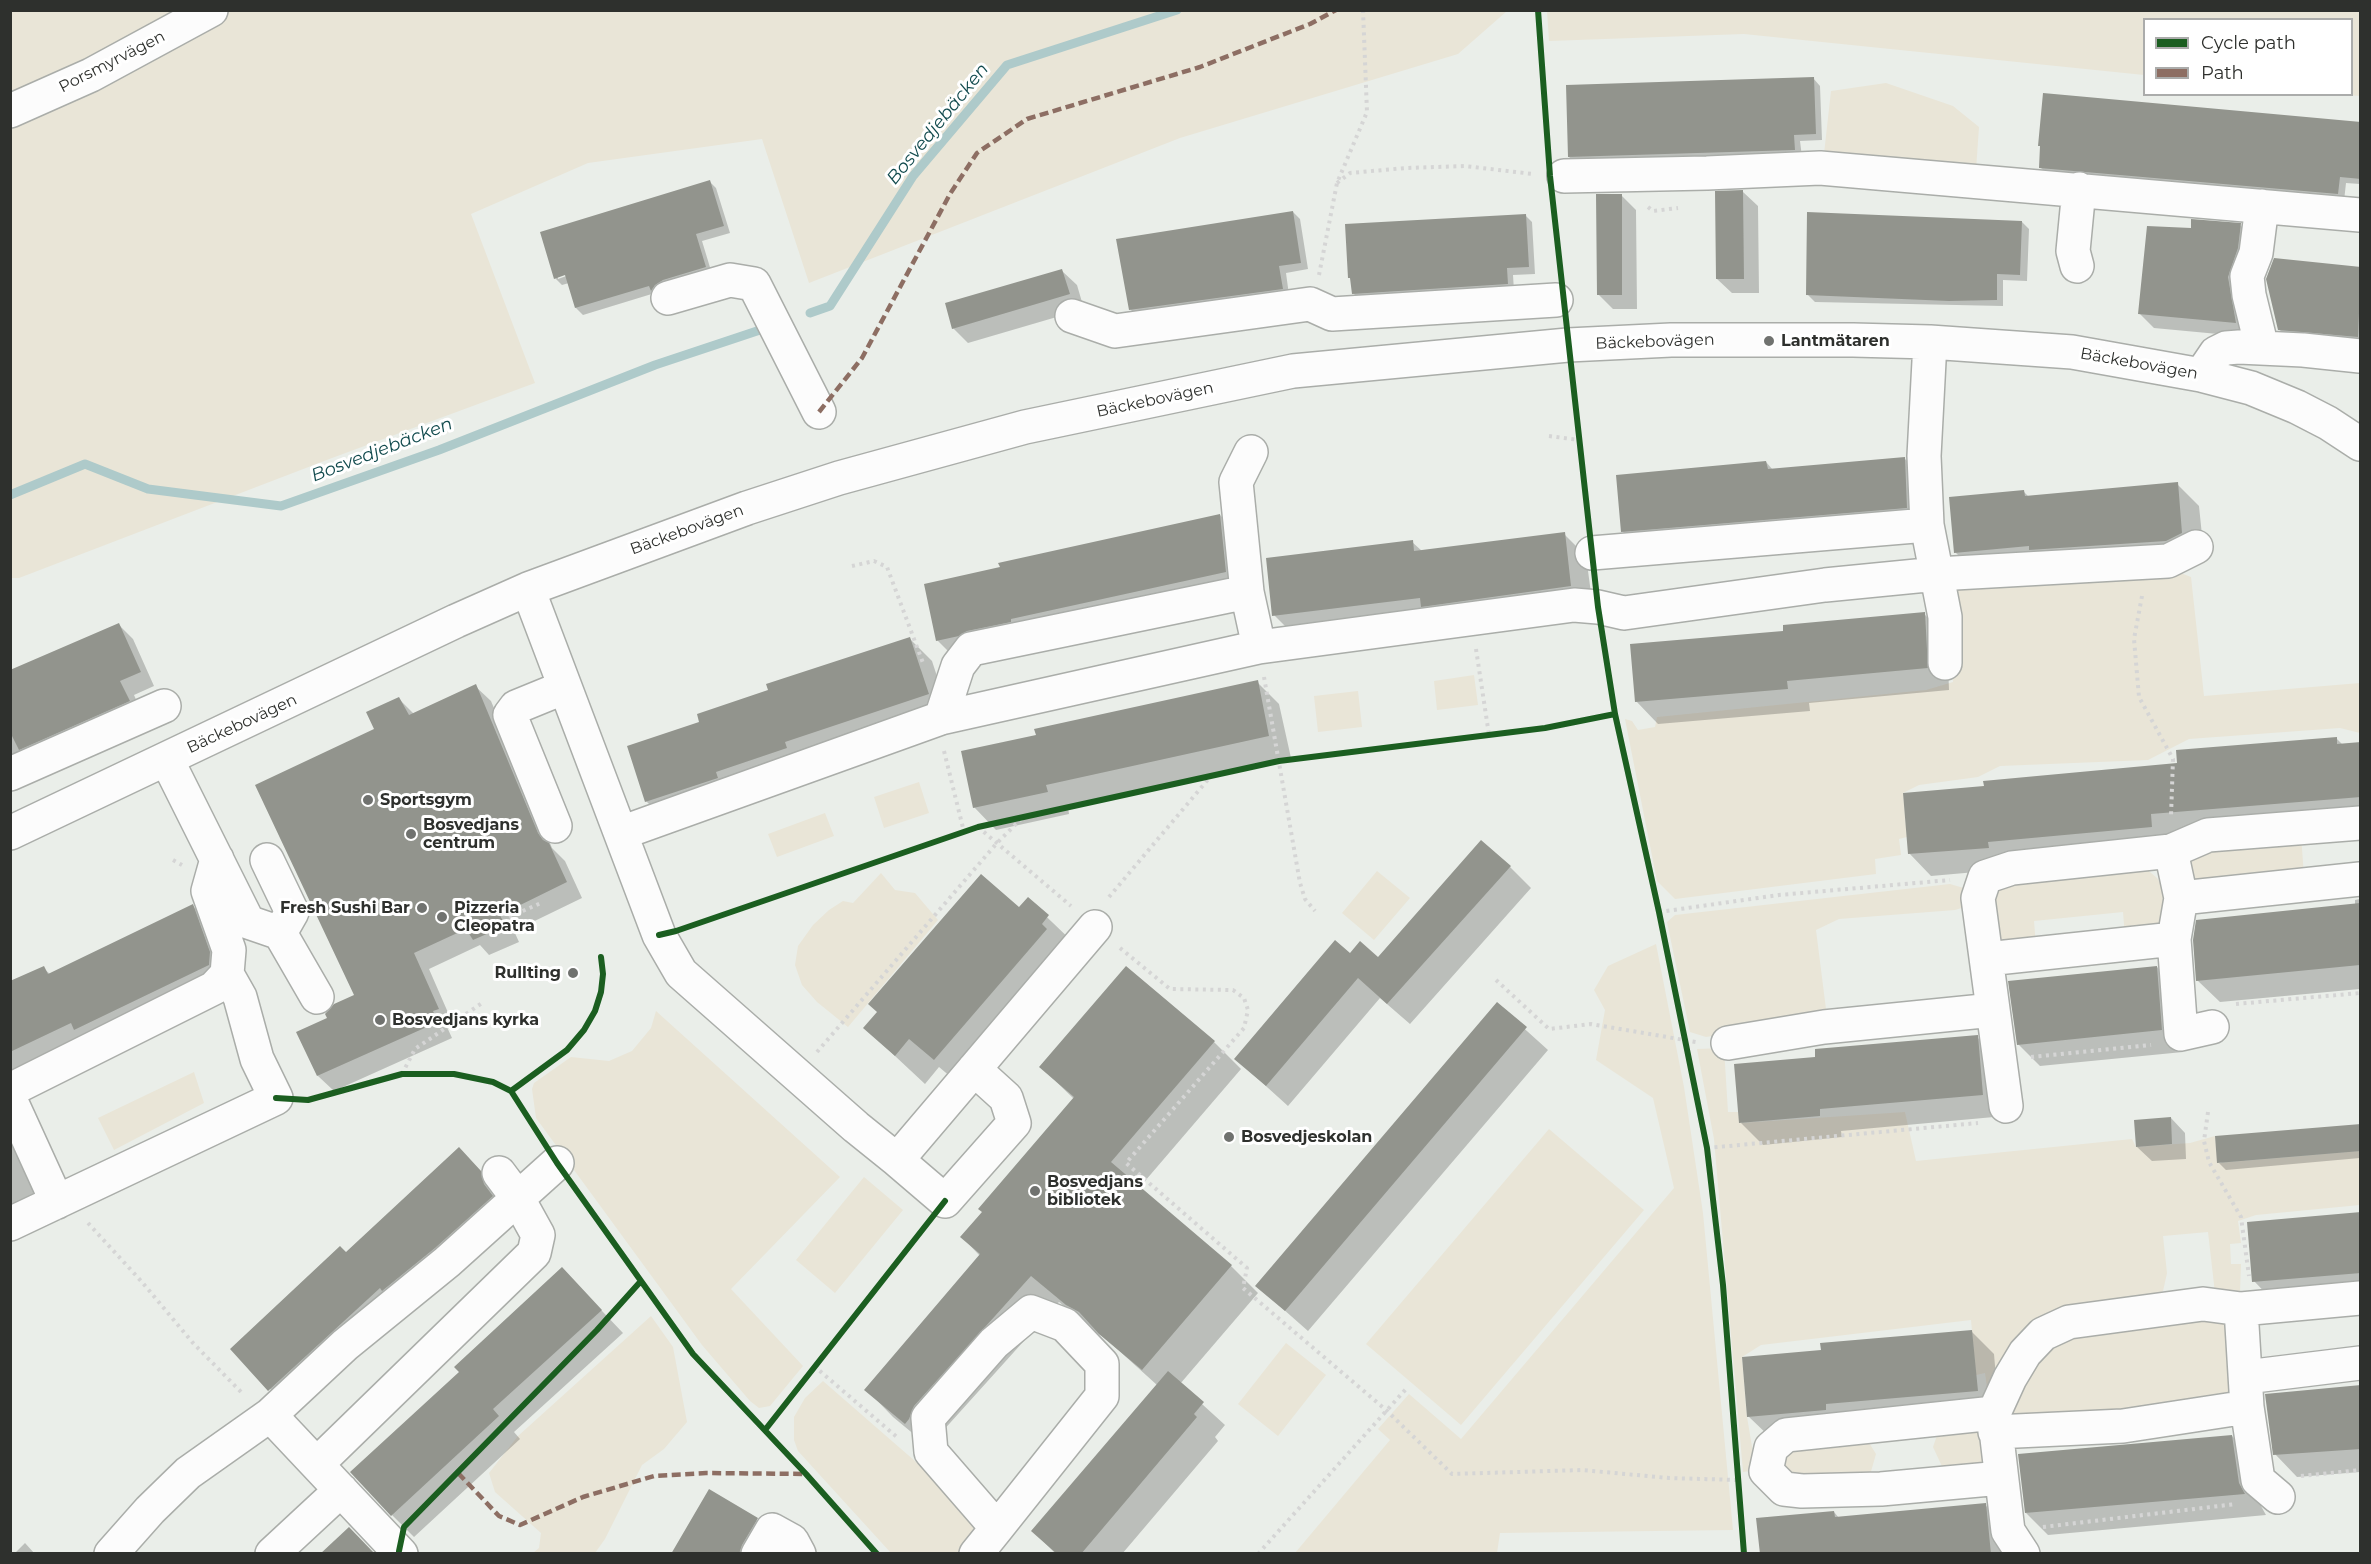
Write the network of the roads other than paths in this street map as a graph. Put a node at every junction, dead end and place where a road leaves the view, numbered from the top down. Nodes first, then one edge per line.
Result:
1 (211, 10) edge
2 (10, 111) edge
3 (1557, 176) road end
4 (2079, 189) junction
5 (2262, 206) junction
6 (2361, 215) edge
7 (2078, 266) dead end
8 (668, 298) dead end
9 (1556, 300) dead end
10 (1072, 316) dead end
11 (1930, 342) junction
12 (2262, 348) junction
13 (2361, 356) edge
14 (2201, 375) junction
15 (819, 412) dead end
16 (2361, 444) edge
17 (1251, 452) dead end
18 (1927, 525) junction
19 (2196, 546) dead end
20 (1592, 553) dead end
21 (1937, 574) junction
22 (528, 589) junction
23 (1247, 592) junction
24 (1259, 647) junction
25 (1946, 663) dead end
26 (565, 687) junction
27 (164, 706) dead end
28 (941, 718) junction
29 (167, 760) junction
30 (10, 774) edge
31 (2361, 823) edge
32 (555, 825) dead end
33 (10, 833) edge
34 (621, 833) junction
35 (2171, 851) junction
36 (217, 859) junction
37 (267, 860) dead end
38 (2361, 879) edge
39 (2181, 898) junction
40 (1092, 925) road end
41 (280, 933) junction
42 (2174, 939) junction
43 (1987, 959) junction
44 (228, 974) junction
45 (317, 997) dead end
46 (1993, 1010) junction
47 (2209, 1022) road end
48 (1728, 1043) dead end
49 (975, 1069) junction
50 (10, 1090) edge
51 (10, 1099) edge
52 (2006, 1106) road end
53 (897, 1160) junction
54 (557, 1163) dead end
55 (508, 1185) junction
56 (61, 1200) junction
57 (10, 1224) edge
58 (2361, 1298) edge
59 (2246, 1309) junction
60 (2361, 1362) edge
61 (2247, 1392) junction
62 (270, 1415) junction
63 (1994, 1422) junction
64 (317, 1464) junction
65 (2001, 1478) junction
66 (341, 1490) junction
67 (2270, 1490) road end
68 (997, 1527) junction
69 (2016, 1543) edge
70 (111, 1554) edge
71 (272, 1554) edge
72 (401, 1554) edge
73 (758, 1554) edge
74 (799, 1554) edge
75 (976, 1554) edge

1 - 2 street, Porsmyrvägen
3 - 4 street
4 - 5 street
4 - 7 street
5 - 6 street
5 - 12 street
8 - 15 street
9 - 10 street
11 - 14 street, Bäckebovägen
11 - 18 street
11 - 22 street, Bäckebovägen
12 - 13 street
12 - 14 street
14 - 16 street, Bäckebovägen
17 - 23 street
18 - 20 street
18 - 21 street
19 - 21 street
21 - 24 street
21 - 25 street
22 - 26 street
22 - 29 street, Bäckebovägen
23 - 24 street
23 - 28 street
24 - 28 street
26 - 32 street
26 - 34 street
27 - 30 street
28 - 34 street
29 - 33 street, Bäckebovägen
29 - 36 street
31 - 35 street
34 - 53 street
35 - 39 street
35 - 43 street
36 - 41 street
36 - 44 street
37 - 41 street
38 - 39 street
39 - 42 street
40 - 49 street
41 - 45 street
42 - 43 street
42 - 47 street
43 - 46 street
44 - 50 street
44 - 56 street
46 - 48 street
46 - 52 street
49 - 53 street
49 - 53 street
51 - 56 street
54 - 55 street
55 - 62 street
55 - 64 street
56 - 57 street
58 - 59 street
59 - 61 street
59 - 63 street
60 - 61 street
61 - 63 street
61 - 67 street
62 - 64 street
62 - 70 street
63 - 65 street
63 - 65 street
64 - 66 street
65 - 69 street
66 - 71 street
66 - 72 street
68 - 68 street
68 - 75 street
73 - 74 street

